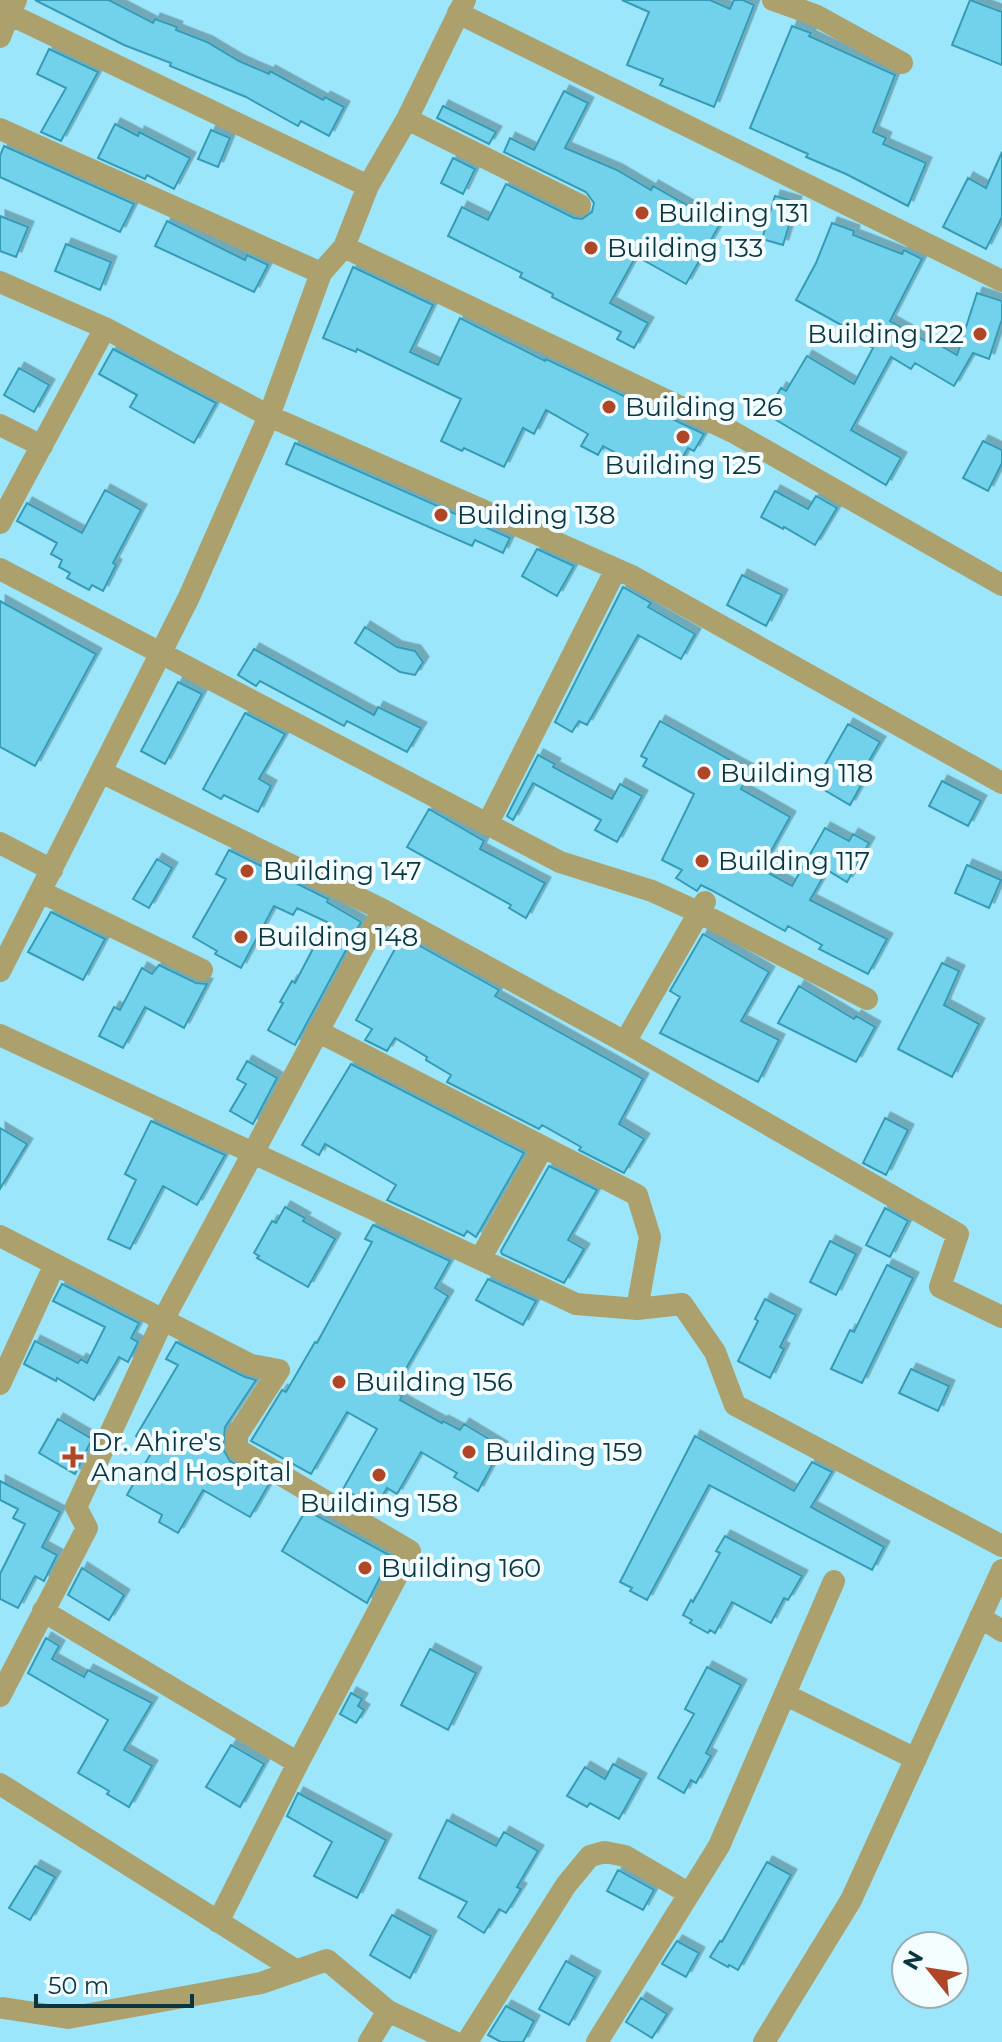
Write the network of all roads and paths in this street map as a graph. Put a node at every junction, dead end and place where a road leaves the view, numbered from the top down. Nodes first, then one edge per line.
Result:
1 (773, 0) edge
2 (462, 7) edge
3 (8, 8) edge
4 (0, 37) edge
5 (902, 63) dead end
6 (407, 119) junction
7 (0, 129) edge
8 (368, 186) junction
9 (580, 205) dead end
10 (344, 247) junction
11 (321, 273) junction
12 (1002, 281) edge
13 (0, 282) edge
14 (105, 328) junction
15 (269, 416) junction
16 (0, 425) edge
17 (42, 446) junction
18 (0, 523) edge
19 (1002, 559) edge
20 (0, 569) edge
21 (616, 569) junction
22 (997, 582) edge
23 (160, 654) junction
24 (101, 772) junction
25 (1002, 783) edge
26 (488, 823) junction
27 (0, 843) edge
28 (52, 870) junction
29 (41, 892) junction
30 (702, 907) junction
31 (383, 910) junction
32 (202, 970) dead end
33 (0, 971) edge
34 (867, 999) dead end
35 (317, 1031) junction
36 (0, 1035) edge
37 (625, 1042) junction
38 (543, 1147) junction
39 (253, 1153) junction
40 (0, 1236) edge
41 (480, 1259) junction
42 (55, 1264) junction
43 (637, 1309) junction
44 (1002, 1317) edge
45 (163, 1320) junction
46 (0, 1384) edge
47 (1002, 1546) edge
48 (1002, 1570) edge
49 (834, 1581) dead end
50 (43, 1611) junction
51 (980, 1617) junction
52 (1002, 1631) edge
53 (786, 1695) junction
54 (0, 1696) edge
55 (916, 1759) junction
56 (298, 1763) junction
57 (0, 1784) edge
58 (688, 1893) junction
59 (218, 1922) junction
60 (297, 1971) junction
61 (1, 2009) edge
62 (388, 2011) junction
63 (369, 2042) edge
64 (454, 2042) edge
65 (467, 2042) edge
66 (597, 2042) edge
67 (764, 2042) edge

1 - 5 street
2 - 6 street
2 - 12 street
3 - 4 street
3 - 8 street
6 - 8 street
6 - 9 street
7 - 11 street
8 - 10 street
10 - 11 street
10 - 22 street
11 - 15 street
13 - 14 street
14 - 15 street
14 - 17 street
15 - 21 street
15 - 23 street
16 - 17 street
17 - 18 street
19 - 22 street
20 - 23 street
21 - 25 street
21 - 26 street
23 - 24 street
23 - 26 street
24 - 28 street
24 - 31 street
26 - 30 street
27 - 28 street
28 - 29 street
29 - 32 street
29 - 33 street
30 - 34 street
30 - 37 street
31 - 35 street
31 - 37 street
35 - 38 street
35 - 39 street
36 - 39 street
37 - 44 street
38 - 41 street
38 - 43 street
39 - 41 street
39 - 45 street
40 - 42 street
41 - 43 street
42 - 45 street
42 - 46 street
43 - 47 street
45 - 50 street
45 - 56 street
48 - 51 street
49 - 53 street
50 - 54 street
50 - 56 street
51 - 52 street
51 - 55 street
53 - 55 street
53 - 58 street
55 - 67 street
56 - 59 street
57 - 59 street
58 - 65 street
58 - 66 street
59 - 60 street
60 - 61 street
60 - 62 street
62 - 63 street
62 - 64 street

